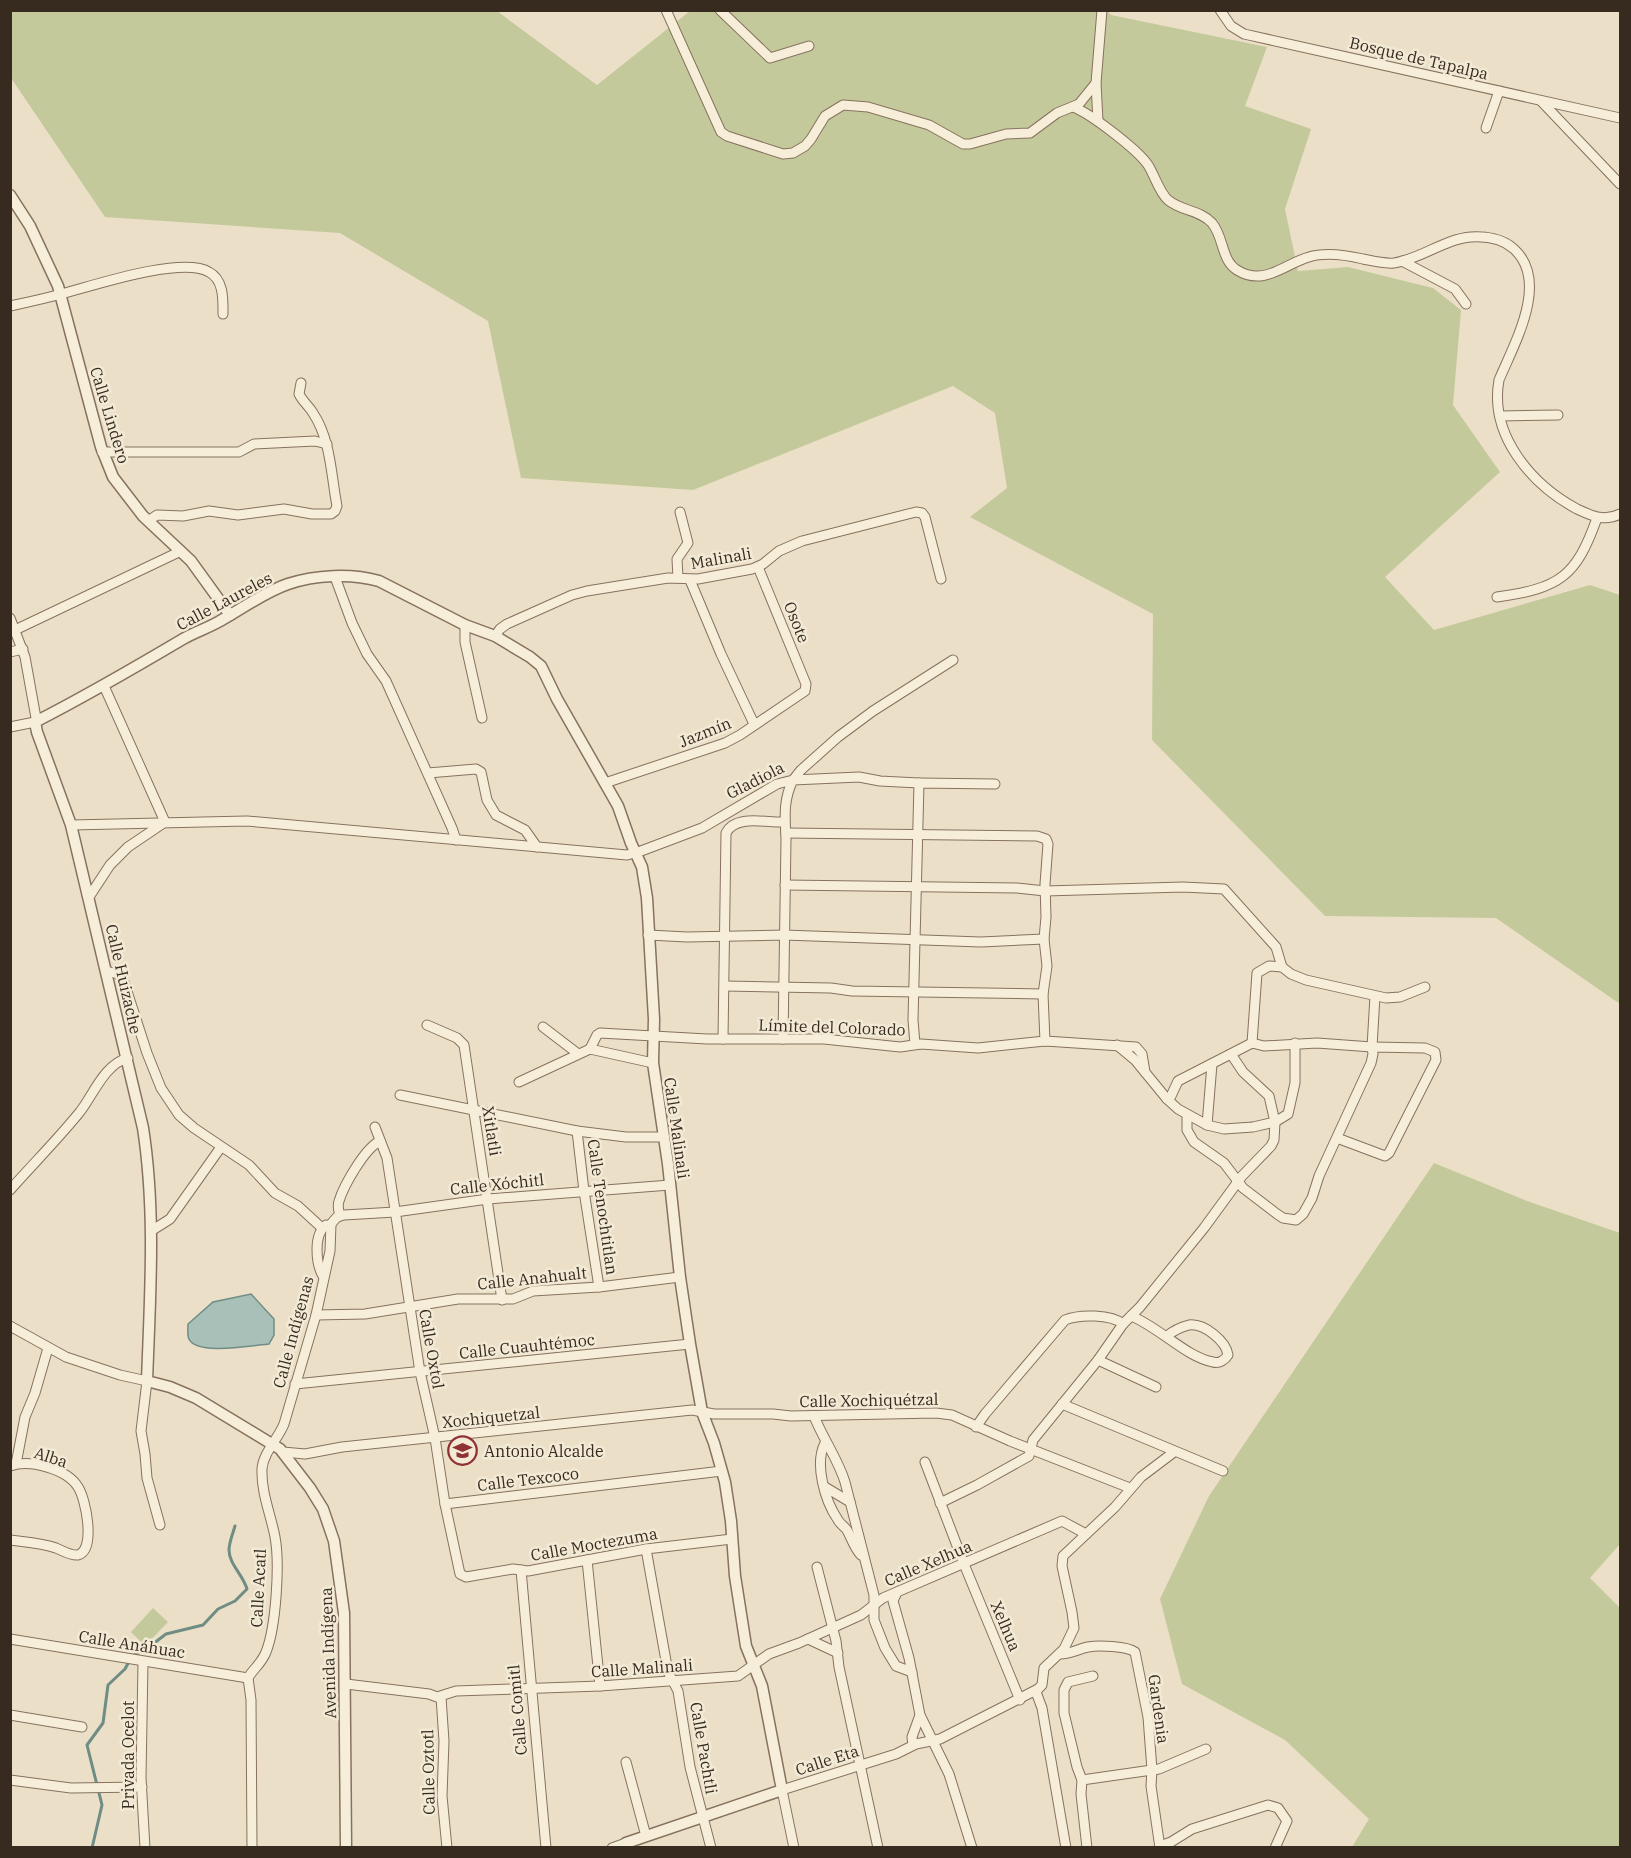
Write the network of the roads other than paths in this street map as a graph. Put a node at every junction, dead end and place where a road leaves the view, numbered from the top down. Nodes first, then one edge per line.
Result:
1 (720, 10) edge
2 (1102, 10) edge
3 (1220, 10) edge
4 (670, 12) edge
5 (809, 46) dead end
6 (1095, 83) junction
7 (1499, 91) junction
8 (1541, 100) junction
9 (1073, 107) junction
10 (1620, 118) edge
11 (1098, 121) junction
12 (1486, 128) dead end
13 (1620, 184) edge
14 (10, 195) edge
15 (1402, 261) junction
16 (61, 294) junction
17 (1466, 304) dead end
18 (10, 306) edge
19 (223, 314) dead end
20 (302, 383) dead end
21 (1558, 415) dead end
22 (1500, 416) junction
23 (327, 444) junction
24 (102, 452) junction
25 (681, 512) dead end
26 (1620, 514) edge
27 (1597, 518) junction
28 (148, 521) junction
29 (181, 551) junction
30 (758, 567) junction
31 (335, 577) junction
32 (678, 578) junction
33 (941, 579) dead end
34 (690, 580) junction
35 (1497, 597) dead end
36 (230, 615) junction
37 (10, 618) edge
38 (465, 625) junction
39 (15, 630) junction
40 (495, 636) junction
41 (22, 649) junction
42 (10, 652) edge
43 (953, 660) dead end
44 (104, 686) junction
45 (806, 689) joint
46 (482, 718) dead end
47 (35, 722) junction
48 (754, 724) junction
49 (10, 727) edge
50 (428, 773) junction
51 (794, 780) junction
52 (605, 783) junction
53 (919, 783) junction
54 (995, 784) dead end
55 (719, 818) junction
56 (165, 822) junction
57 (784, 822) junction
58 (71, 825) junction
59 (728, 829) junction
60 (786, 833) junction
61 (918, 834) junction
62 (456, 840) junction
63 (537, 847) junction
64 (636, 853) junction
65 (785, 885) junction
66 (917, 887) junction
67 (1045, 891) junction
68 (89, 897) junction
69 (648, 935) junction
70 (784, 935) junction
71 (724, 936) junction
72 (1044, 939) junction
73 (916, 940) junction
74 (1282, 967) junction
75 (106, 971) junction
76 (725, 986) junction
77 (1425, 987) dead end
78 (784, 988) junction
79 (914, 991) junction
80 (1043, 994) junction
81 (1375, 996) junction
82 (427, 1025) dead end
83 (543, 1027) dead end
84 (654, 1035) junction
85 (723, 1039) junction
86 (783, 1039) junction
87 (1045, 1041) junction
88 (1252, 1043) junction
89 (1295, 1043) junction
90 (915, 1044) junction
91 (1372, 1047) junction
92 (591, 1049) junction
93 (578, 1053) junction
94 (1231, 1054) junction
95 (128, 1058) junction
96 (653, 1063) junction
97 (1212, 1064) junction
98 (519, 1082) dead end
99 (400, 1095) dead end
100 (1167, 1099) junction
101 (474, 1111) junction
102 (1187, 1114) junction
103 (1275, 1122) junction
104 (1207, 1125) junction
105 (375, 1127) dead end
106 (577, 1131) junction
107 (663, 1137) junction
108 (1337, 1138) junction
109 (380, 1141) junction
110 (221, 1147) junction
111 (1238, 1182) junction
112 (670, 1185) junction
113 (10, 1190) edge
114 (584, 1191) junction
115 (488, 1199) junction
116 (395, 1212) junction
117 (340, 1216) junction
118 (327, 1226) junction
119 (151, 1231) junction
120 (680, 1277) junction
121 (599, 1287) junction
122 (502, 1300) junction
123 (409, 1308) junction
124 (316, 1315) junction
125 (1131, 1316) junction
126 (1123, 1324) junction
127 (10, 1326) edge
128 (1167, 1336) junction
129 (690, 1344) junction
130 (48, 1347) junction
131 (1098, 1360) junction
132 (420, 1372) junction
133 (147, 1381) junction
134 (295, 1384) junction
135 (1156, 1387) dead end
136 (1062, 1404) junction
137 (702, 1412) junction
138 (814, 1416) junction
139 (976, 1427) junction
140 (435, 1438) junction
141 (825, 1443) junction
142 (273, 1444) junction
143 (1031, 1449) junction
144 (283, 1452) junction
145 (1174, 1452) junction
146 (925, 1462) dead end
147 (13, 1465) edge
148 (723, 1471) junction
149 (1223, 1471) dead end
150 (825, 1487) junction
151 (1130, 1488) junction
152 (850, 1502) junction
153 (940, 1503) junction
154 (445, 1504) junction
155 (160, 1525) dead end
156 (1086, 1534) junction
157 (732, 1539) junction
158 (10, 1540) edge
159 (646, 1550) junction
160 (864, 1557) junction
161 (587, 1560) junction
162 (964, 1564) junction
163 (817, 1567) dead end
164 (520, 1570) junction
165 (462, 1576) joint
166 (897, 1592) junction
167 (874, 1604) junction
168 (832, 1628) junction
169 (808, 1639) junction
170 (10, 1640) edge
171 (838, 1653) junction
172 (1060, 1654) junction
173 (143, 1662) junction
174 (752, 1665) junction
175 (912, 1672) junction
176 (1093, 1676) dead end
177 (248, 1678) junction
178 (673, 1681) junction
179 (346, 1684) junction
180 (600, 1686) junction
181 (530, 1688) junction
182 (1039, 1688) junction
183 (441, 1696) junction
184 (1020, 1700) junction
185 (10, 1715) edge
186 (920, 1715) junction
187 (82, 1727) dead end
188 (932, 1741) junction
189 (913, 1745) junction
190 (1206, 1749) dead end
191 (626, 1761) dead end
192 (860, 1765) junction
193 (1152, 1770) junction
194 (10, 1780) edge
195 (1082, 1780) junction
196 (142, 1787) junction
197 (782, 1790) junction
198 (703, 1816) junction
199 (646, 1836) junction
200 (626, 1845) edge
201 (1160, 1847) edge
202 (145, 1848) edge
203 (252, 1848) edge
204 (346, 1848) edge
205 (447, 1848) edge
206 (546, 1848) edge
207 (612, 1848) edge
208 (711, 1848) edge
209 (794, 1848) edge
210 (878, 1848) edge
211 (972, 1848) edge
212 (1066, 1848) edge
213 (1087, 1848) edge
214 (1275, 1848) edge

1 - 5 street
2 - 6 street
3 - 7 street, Bosque de Tapalpa
4 - 9 street
6 - 9 street
6 - 11 street
7 - 8 street, Bosque de Tapalpa
7 - 12 street
8 - 10 street, Bosque de Tapalpa
8 - 13 street
9 - 11 street
11 - 15 street
14 - 16 street, Calle Lindero
15 - 17 street
15 - 22 street
16 - 18 street
16 - 19 street
16 - 24 street, Calle Lindero
20 - 23 street
21 - 22 street
22 - 27 street
23 - 24 street
23 - 28 street
24 - 28 street, Calle Lindero
25 - 32 street
26 - 27 street
27 - 35 street
28 - 29 street, Calle Lindero
29 - 36 street, Calle Lindero
29 - 39 street
30 - 33 street, Malinali
30 - 34 street, Malinali
30 - 45 street, Osote
31 - 36 street, Calle Laureles
31 - 38 street, Calle Laureles
31 - 50 street
32 - 34 street, Malinali
32 - 40 street, Malinali
34 - 48 street
36 - 44 street, Calle Laureles
37 - 39 street, Calle Huizache
38 - 40 street, Calle Laureles
38 - 46 street
39 - 41 street, Calle Huizache
40 - 52 street, Calle Malinali
41 - 42 street
41 - 47 street, Calle Huizache
43 - 51 street, Gladiola
44 - 47 street, Calle Laureles
44 - 56 street
45 - 48 street, Jazmín
47 - 49 street, Calle Laureles
47 - 58 street, Calle Huizache
48 - 52 street, Jazmín
50 - 62 street
50 - 63 street
51 - 53 street
51 - 55 street, Gladiola
51 - 57 street
52 - 64 street, Calle Malinali
53 - 54 street
53 - 61 street
55 - 59 street
55 - 64 street, Gladiola
56 - 58 street, Gladiola
56 - 62 street, Gladiola
56 - 68 street
57 - 59 street
57 - 60 street
58 - 68 street, Calle Huizache
59 - 71 street
60 - 61 street
60 - 65 street
61 - 66 street
61 - 67 street
62 - 63 street, Gladiola
63 - 64 street, Gladiola
64 - 69 street, Calle Malinali
65 - 66 street
65 - 70 street
66 - 67 street
66 - 73 street
67 - 72 street
67 - 74 street
68 - 75 street, Calle Huizache
69 - 71 street
69 - 84 street, Calle Malinali
70 - 71 street
70 - 73 street
70 - 78 street
71 - 76 street
72 - 73 street
72 - 80 street
73 - 79 street
74 - 81 street
74 - 88 street
75 - 95 street, Calle Huizache
75 - 110 street
76 - 78 street
76 - 85 street
77 - 81 street
78 - 79 street
78 - 86 street
79 - 80 street
79 - 90 street
80 - 87 street
81 - 91 street
82 - 101 street, Xitlatli
83 - 93 street
84 - 85 street, Límite del Colorado
84 - 92 street, Límite del Colorado
84 - 96 street, Calle Malinali
85 - 86 street, Límite del Colorado
86 - 90 street, Límite del Colorado
87 - 90 street, Límite del Colorado
87 - 100 street, Límite del Colorado
88 - 89 street
88 - 94 street
89 - 91 street
89 - 103 street
91 - 108 street
91 - 108 street
92 - 93 street
92 - 96 street
93 - 98 street
94 - 97 street
94 - 103 street
95 - 113 street
95 - 119 street, Calle Huizache
96 - 107 street, Calle Malinali
97 - 100 street
97 - 104 street
99 - 101 street
100 - 102 street
101 - 106 street
101 - 115 street, Xitlatli
102 - 104 street
102 - 111 street
103 - 104 street
103 - 111 street
105 - 109 street, Calle Oxtol
106 - 107 street
106 - 114 street, Calle Tenochtitlan
107 - 112 street, Calle Malinali
108 - 111 street
109 - 116 street, Calle Oxtol
109 - 117 street
110 - 118 street
110 - 119 street
111 - 125 street
112 - 114 street, Calle Xóchitl
112 - 120 street, Calle Malinali
114 - 115 street, Calle Xóchitl
114 - 121 street, Calle Tenochtitlan
115 - 116 street, Calle Xóchitl
115 - 122 street, Xitlatli
116 - 117 street, Calle Xóchitl
116 - 123 street, Calle Oxtol
117 - 118 street
118 - 124 street, Calle Indígenas
119 - 133 street, Calle Huizache
120 - 121 street, Calle Anahualt
120 - 129 street, Calle Malinali
121 - 122 street, Calle Anahualt
122 - 123 street, Calle Anahualt
123 - 124 street, Calle Anahualt
123 - 132 street, Calle Oxtol
124 - 134 street, Calle Indígenas
125 - 126 street
125 - 128 street
126 - 131 street
126 - 139 street
127 - 130 street, Avenida Indígena
128 - 128 street
129 - 132 street, Calle Cuauhtémoc
129 - 137 street, Calle Malinali
130 - 133 street, Avenida Indígena
130 - 147 street, Alba
131 - 135 street
131 - 136 street
132 - 134 street, Calle Cuauhtémoc
132 - 140 street, Calle Oxtol
133 - 142 street, Avenida Indígena
133 - 155 street, Calle Huizache
134 - 142 street, Calle Indígenas
136 - 143 street
136 - 145 street
137 - 138 street, Calle Xochiquétzal
137 - 140 street, Xochiquetzal
137 - 148 street, Calle Malinali
138 - 139 street, Calle Xochiquétzal
138 - 141 street
139 - 143 street, Calle Xochiquétzal
140 - 144 street, Xochiquetzal
140 - 154 street, Calle Oxtol
141 - 150 street
141 - 152 street
142 - 144 street, Avenida Indígena
142 - 177 street, Calle Acatl
143 - 151 street, Calle Xochiquétzal
143 - 153 street
144 - 179 street, Avenida Indígena
145 - 149 street
145 - 151 street
146 - 153 street, Xelhua
147 - 158 street, Alba
148 - 154 street, Calle Texcoco
148 - 157 street, Calle Malinali
150 - 152 street
150 - 160 street
151 - 156 street
152 - 160 street
153 - 162 street, Xelhua
154 - 165 street, Calle Oxtol
156 - 162 street, Calle Xelhua
156 - 172 street
157 - 159 street, Calle Moctezuma
157 - 174 street, Calle Malinali
159 - 161 street, Calle Moctezuma
159 - 178 street, Calle Pachtli
160 - 167 street
161 - 164 street, Calle Moctezuma
161 - 180 street
162 - 166 street, Calle Xelhua
162 - 184 street, Xelhua
163 - 168 street
164 - 165 street, Calle Moctezuma
164 - 181 street, Calle Comitl
166 - 167 street, Calle Xelhua
166 - 175 street
167 - 168 street, Calle Xelhua
167 - 175 street
168 - 169 street, Calle Xelhua
168 - 171 street
169 - 171 street
169 - 174 street, Calle Xelhua
170 - 173 street, Calle Anáhuac
171 - 192 street
172 - 182 street
172 - 193 street, Gardenia
173 - 177 street, Calle Anáhuac
173 - 196 street, Privada Ocelot
174 - 178 street, Calle Malinali
174 - 197 street, Calle Malinali
175 - 186 street
176 - 195 street
177 - 203 street
178 - 180 street, Calle Malinali
178 - 198 street, Calle Pachtli
179 - 183 street, Calle Malinali
179 - 204 street, Avenida Indígena
180 - 181 street, Calle Malinali
181 - 183 street, Calle Malinali
181 - 206 street, Calle Comitl
182 - 184 street, Calle Eta
182 - 212 street
183 - 205 street, Calle Oztotl
184 - 188 street, Calle Eta
185 - 187 street
186 - 188 street
186 - 189 street
188 - 189 street, Calle Eta
188 - 211 street
189 - 192 street, Calle Eta
190 - 193 street
191 - 199 street
192 - 197 street, Calle Eta
192 - 210 street
193 - 195 street
193 - 201 street, Gardenia
194 - 196 street
195 - 213 street
196 - 202 street, Privada Ocelot
197 - 198 street, Calle Eta
197 - 209 street, Calle Malinali
198 - 199 street, Calle Eta
198 - 208 street, Calle Pachtli
199 - 200 street, Calle Eta
200 - 207 street, Calle Eta
201 - 214 street

